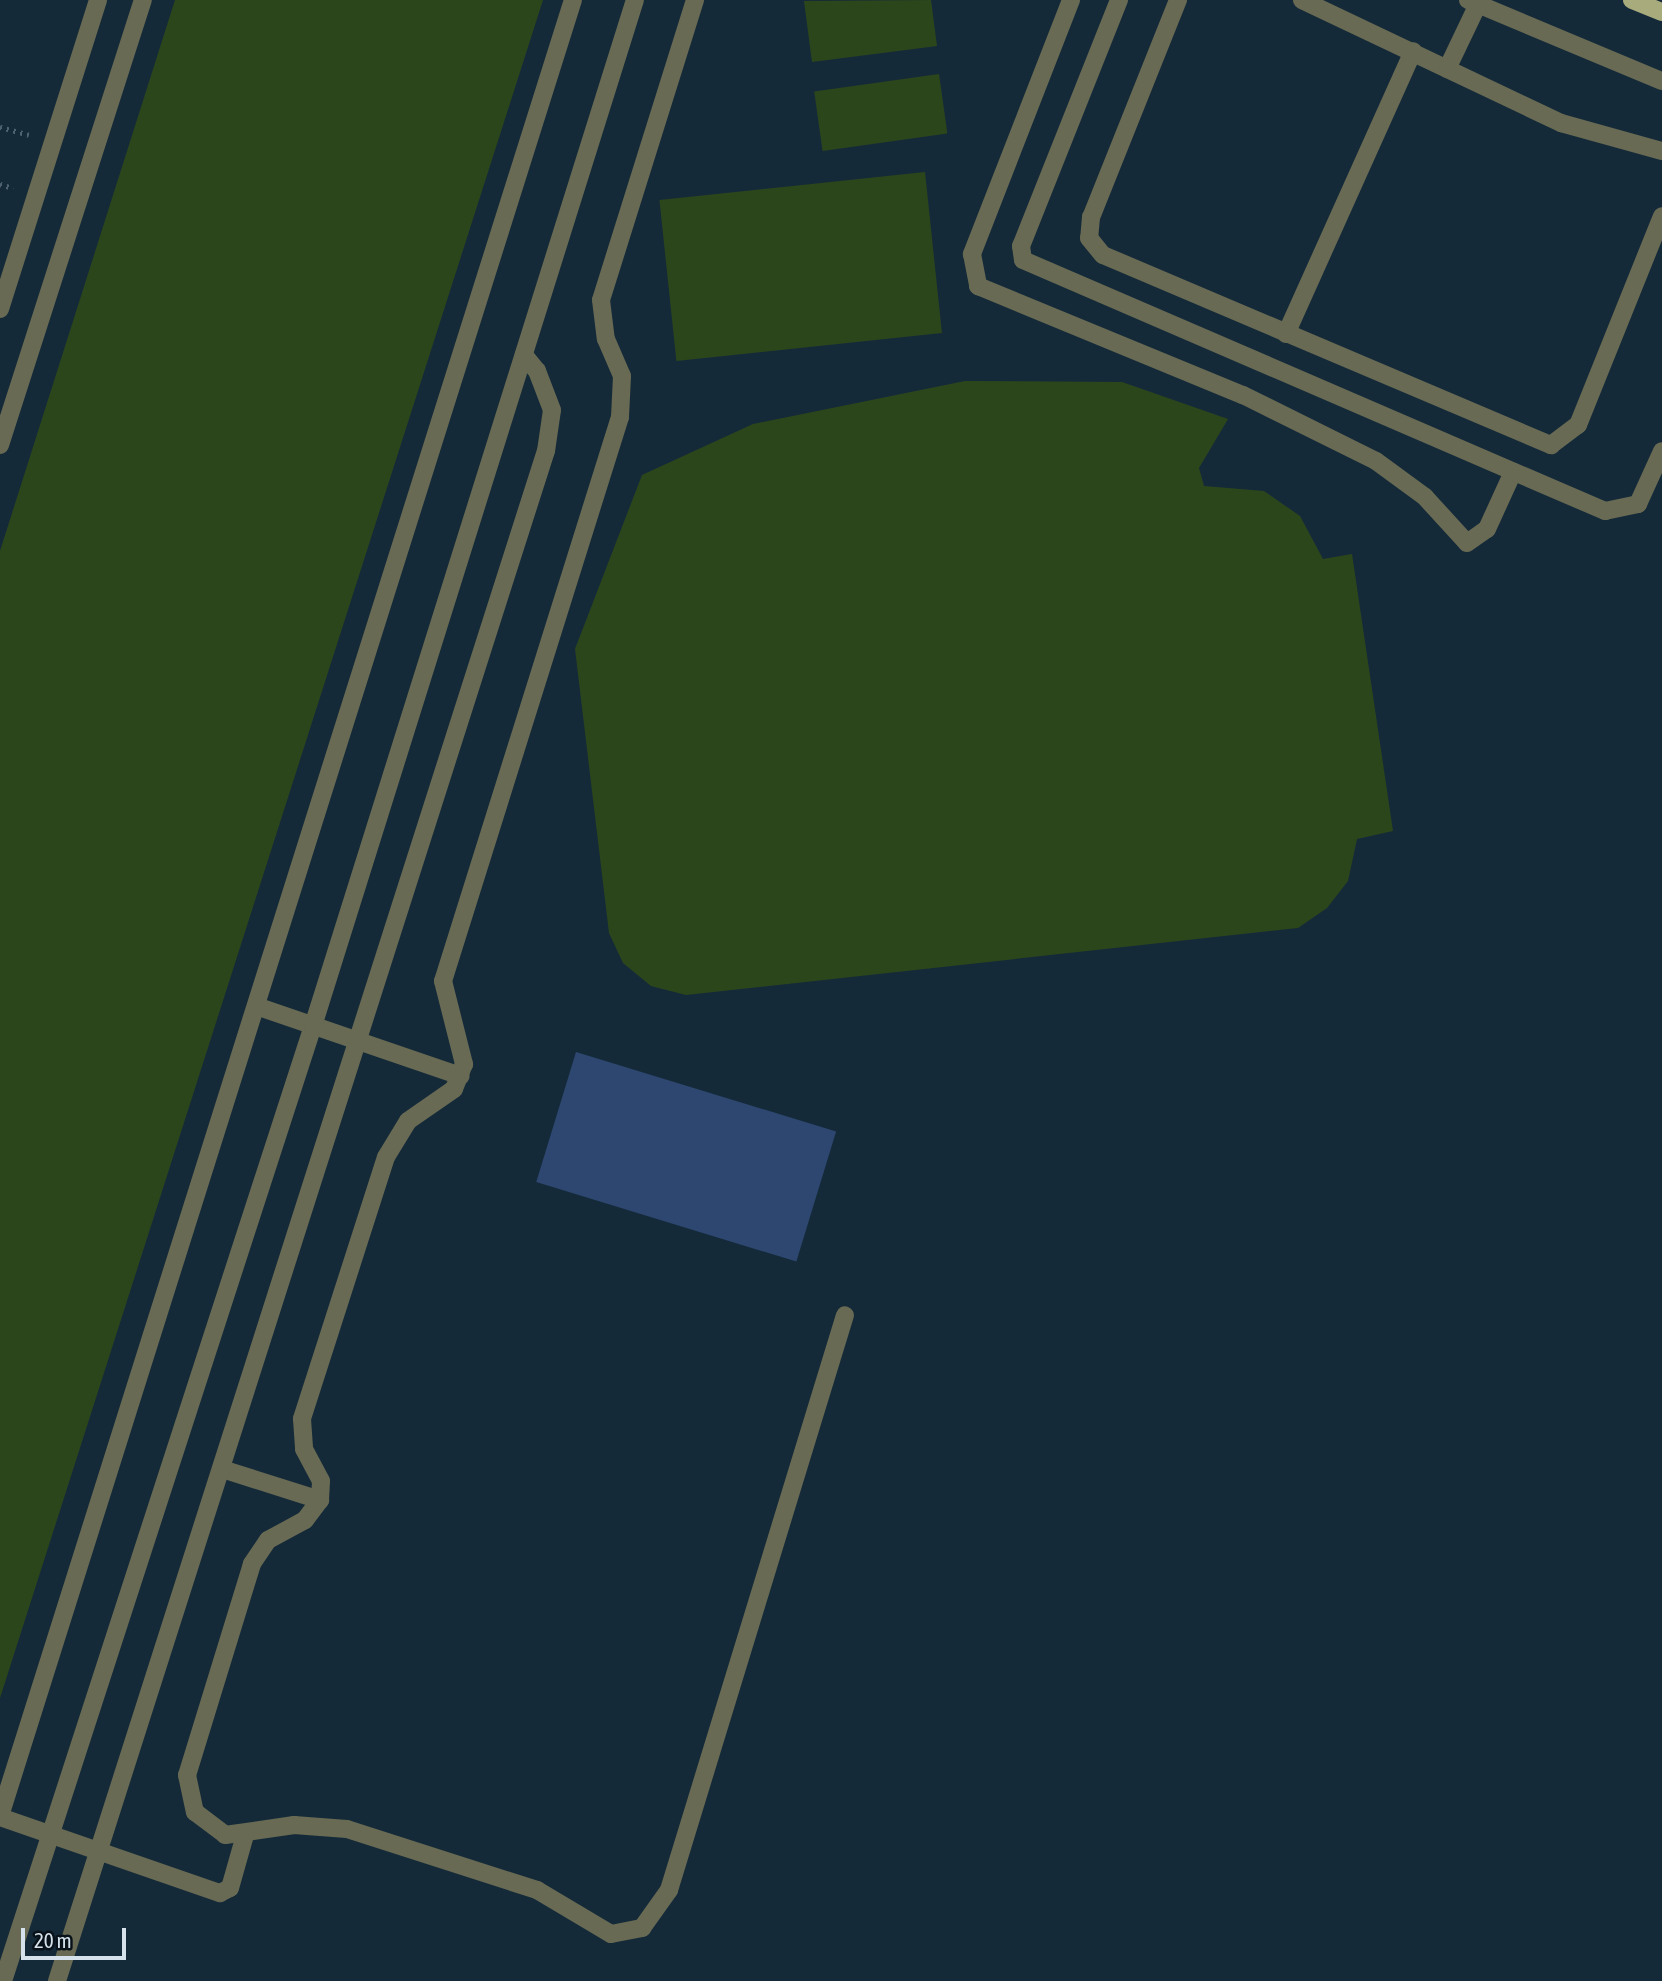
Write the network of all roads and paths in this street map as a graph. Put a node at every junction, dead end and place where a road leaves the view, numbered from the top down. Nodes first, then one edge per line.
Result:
1 (97, 0) edge
2 (143, 0) edge
3 (573, 0) edge
4 (635, 0) edge
5 (695, 0) edge
6 (1072, 0) edge
7 (1119, 0) edge
8 (1178, 0) edge
9 (1302, 0) edge
10 (1632, 0) edge
11 (1473, 2) edge
12 (1662, 12) edge
13 (1413, 51) junction
14 (1447, 69) junction
15 (1662, 81) edge
16 (1662, 151) edge
17 (1662, 216) edge
18 (0, 309) edge
19 (1286, 334) junction
20 (524, 355) junction
21 (0, 445) edge
22 (1662, 451) edge
23 (1513, 472) junction
24 (259, 1007) junction
25 (313, 1026) junction
26 (360, 1043) junction
27 (460, 1076) junction
28 (845, 1315) dead end
29 (222, 1469) junction
30 (320, 1500) junction
31 (0, 1816) edge
32 (51, 1834) junction
33 (245, 1836) junction
34 (97, 1850) junction
35 (3, 1981) edge
36 (57, 1981) edge

1 - 18 street
2 - 21 street
3 - 24 street
4 - 20 street
5 - 27 street
6 - 23 street
7 - 23 street
8 - 19 street
9 - 13 street
10 - 12 main road
11 - 14 street
11 - 15 street
13 - 14 street
13 - 19 street
14 - 16 street
17 - 19 street
20 - 25 street
20 - 26 street
22 - 23 street
24 - 25 street
24 - 31 street
25 - 26 street
25 - 32 street
26 - 27 street
26 - 29 street
27 - 30 street
28 - 33 street
29 - 30 street
29 - 34 street
30 - 33 street
31 - 32 street
32 - 34 street
32 - 35 street
33 - 34 street
34 - 36 street

